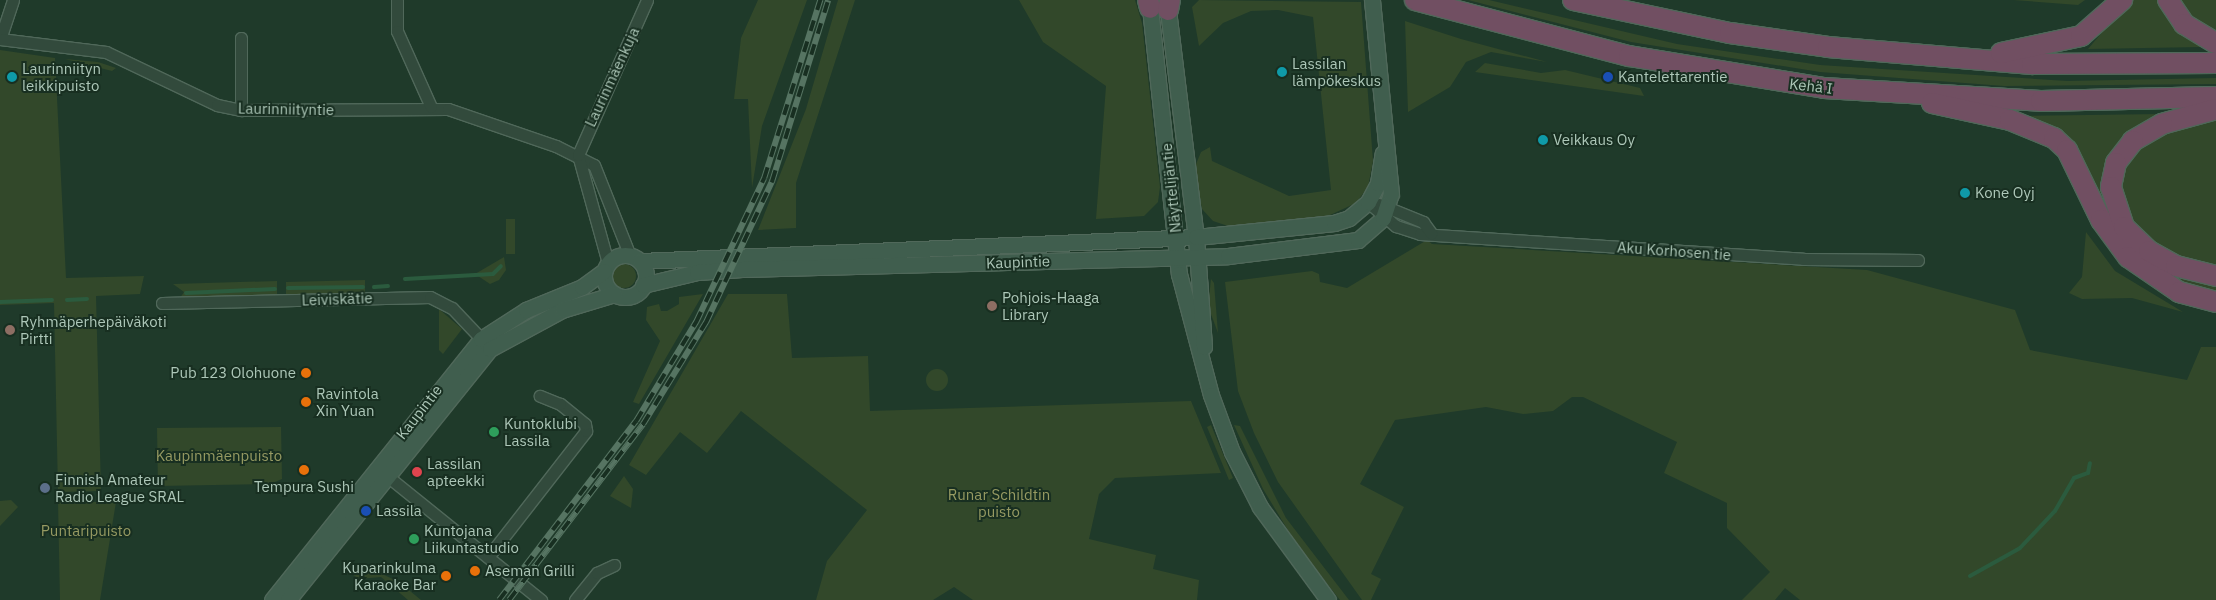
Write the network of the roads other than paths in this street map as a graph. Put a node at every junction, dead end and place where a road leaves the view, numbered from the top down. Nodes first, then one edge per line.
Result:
1 (13, 0) edge
2 (397, 0) edge
3 (647, 0) edge
4 (1372, 0) edge
5 (1415, 0) edge
6 (1573, 0) edge
7 (2122, 0) edge
8 (2168, 0) edge
9 (1159, 5) edge
10 (241, 38) dead end
11 (0, 39) edge
12 (2216, 43) edge
13 (1967, 58) junction
14 (2216, 63) edge
15 (1909, 95) junction
16 (2216, 97) edge
17 (431, 107) junction
18 (2216, 109) edge
19 (241, 110) junction
20 (1385, 142) junction
21 (578, 155) junction
22 (1368, 202) junction
23 (1386, 212) junction
24 (1196, 237) junction
25 (1176, 238) junction
26 (1178, 256) junction
27 (1197, 257) junction
28 (635, 258) junction
29 (1918, 260) dead end
30 (606, 267) junction
31 (2216, 276) edge
32 (644, 285) junction
33 (615, 294) junction
34 (2216, 302) edge
35 (162, 303) dead end
36 (486, 344) junction
37 (1204, 366) junction
38 (540, 396) dead end
39 (381, 471) junction
40 (488, 557) junction
41 (614, 565) dead end
42 (272, 600) edge
43 (288, 600) edge
44 (541, 600) edge
45 (576, 600) edge
46 (1328, 600) edge

1 - 11 street
2 - 17 street
3 - 21 street, Laurinmäenkuja
4 - 20 main road
5 - 15 highway, Kehä I
6 - 13 highway
7 - 13 highway
8 - 12 highway
9 - 24 main road, Näyttelijäntie
9 - 25 main road, Näyttelijäntie
10 - 19 street
11 - 19 street, Laurinniityntie
13 - 14 highway
15 - 16 highway, Kehä I
15 - 34 highway
17 - 19 street, Laurinniityntie
17 - 21 street, Laurinniityntie
18 - 31 highway
20 - 22 main road
20 - 23 main road
21 - 28 street, Laurinniityntie
21 - 30 street
22 - 23 street, Aku Korhosen tie
22 - 24 main road, Kaupintie
23 - 27 main road, Kaupintie
23 - 29 street, Aku Korhosen tie
24 - 25 main road, Kaupintie
24 - 27 main road, Näyttelijäntie
25 - 26 main road, Näyttelijäntie
25 - 28 main road, Kaupintie
26 - 27 main road, Kaupintie
26 - 32 main road, Kaupintie
26 - 37 main road, Näyttelijäntie
27 - 37 main road, Näyttelijäntie
28 - 30 main road
28 - 32 main road
30 - 33 main road
30 - 36 main road, Kaupintie
32 - 33 main road
33 - 36 main road, Kaupintie
35 - 36 street, Leiviskätie
36 - 39 main road, Kaupintie
37 - 46 main road, Näyttelijäntie
38 - 40 street
39 - 40 street
39 - 42 main road, Kaupintie
39 - 43 main road, Kaupintie
40 - 44 street
41 - 45 street

